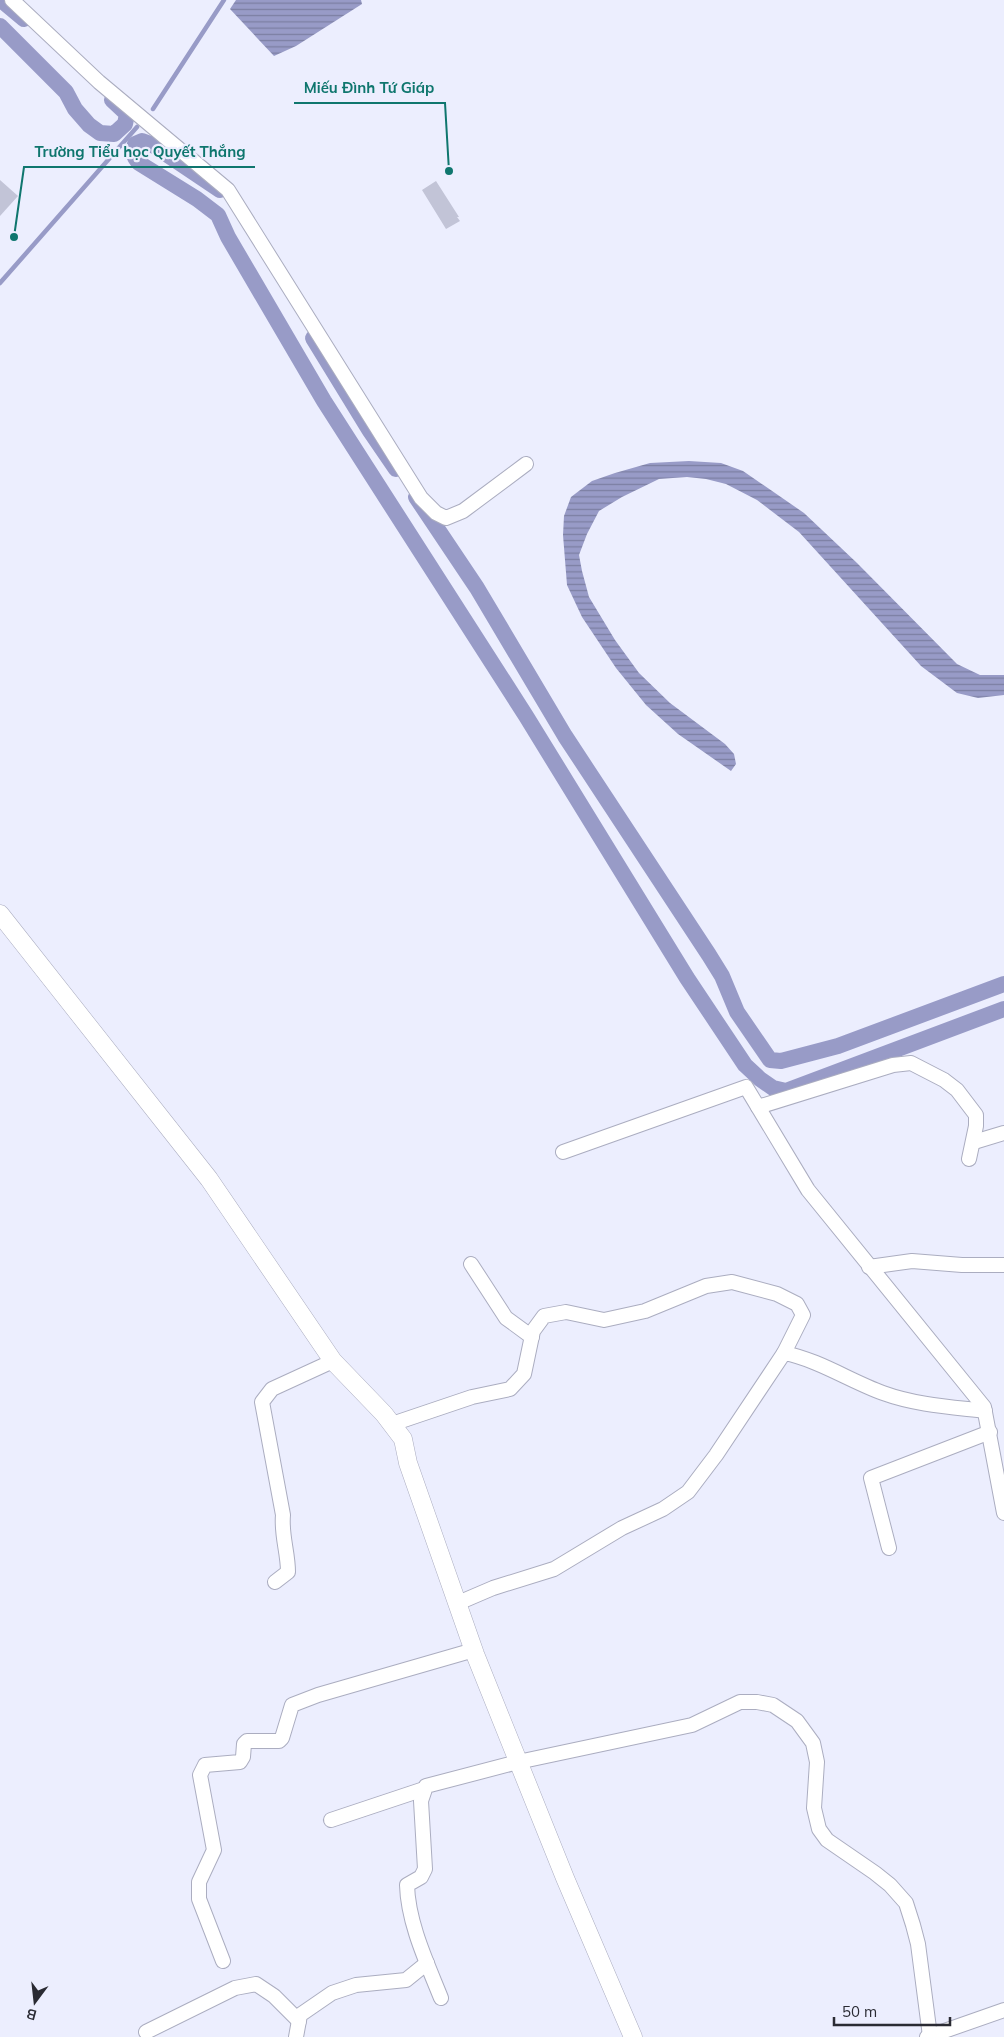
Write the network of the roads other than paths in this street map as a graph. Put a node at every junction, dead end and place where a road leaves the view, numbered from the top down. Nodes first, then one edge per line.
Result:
1 (12, 0) edge
2 (526, 464) dead end
3 (0, 914) edge
4 (758, 1107) junction
5 (1004, 1134) edge
6 (974, 1142) junction
7 (563, 1152) dead end
8 (969, 1159) dead end
9 (471, 1264) dead end
10 (1004, 1265) edge
11 (870, 1266) junction
12 (532, 1338) junction
13 (784, 1353) junction
14 (333, 1361) junction
15 (985, 1411) junction
16 (392, 1424) junction
17 (990, 1432) junction
18 (1004, 1509) edge
19 (1004, 1513) edge
20 (889, 1548) dead end
21 (275, 1582) dead end
22 (458, 1604) junction
23 (474, 1650) junction
24 (518, 1762) junction
25 (424, 1789) junction
26 (331, 1820) dead end
27 (222, 1961) dead end
28 (427, 1963) junction
29 (441, 1998) dead end
30 (1004, 2010) edge
31 (299, 2021) junction
32 (146, 2032) dead end
33 (928, 2036) edge
34 (296, 2037) edge
35 (633, 2037) edge

1 - 2 street
3 - 14 street
4 - 6 street
4 - 7 street
4 - 11 street
5 - 6 street
6 - 8 street
9 - 12 street
10 - 11 street
11 - 15 street
12 - 13 street
12 - 16 street
13 - 15 street
13 - 22 street
14 - 16 street
14 - 21 street
15 - 17 street
16 - 22 street
17 - 18 street
17 - 20 street
18 - 19 street
22 - 23 street
23 - 24 street
23 - 27 street
24 - 25 street
24 - 33 street
24 - 35 street
25 - 26 street
25 - 28 street
28 - 29 street
28 - 31 street
30 - 33 street
31 - 32 street
31 - 34 street

